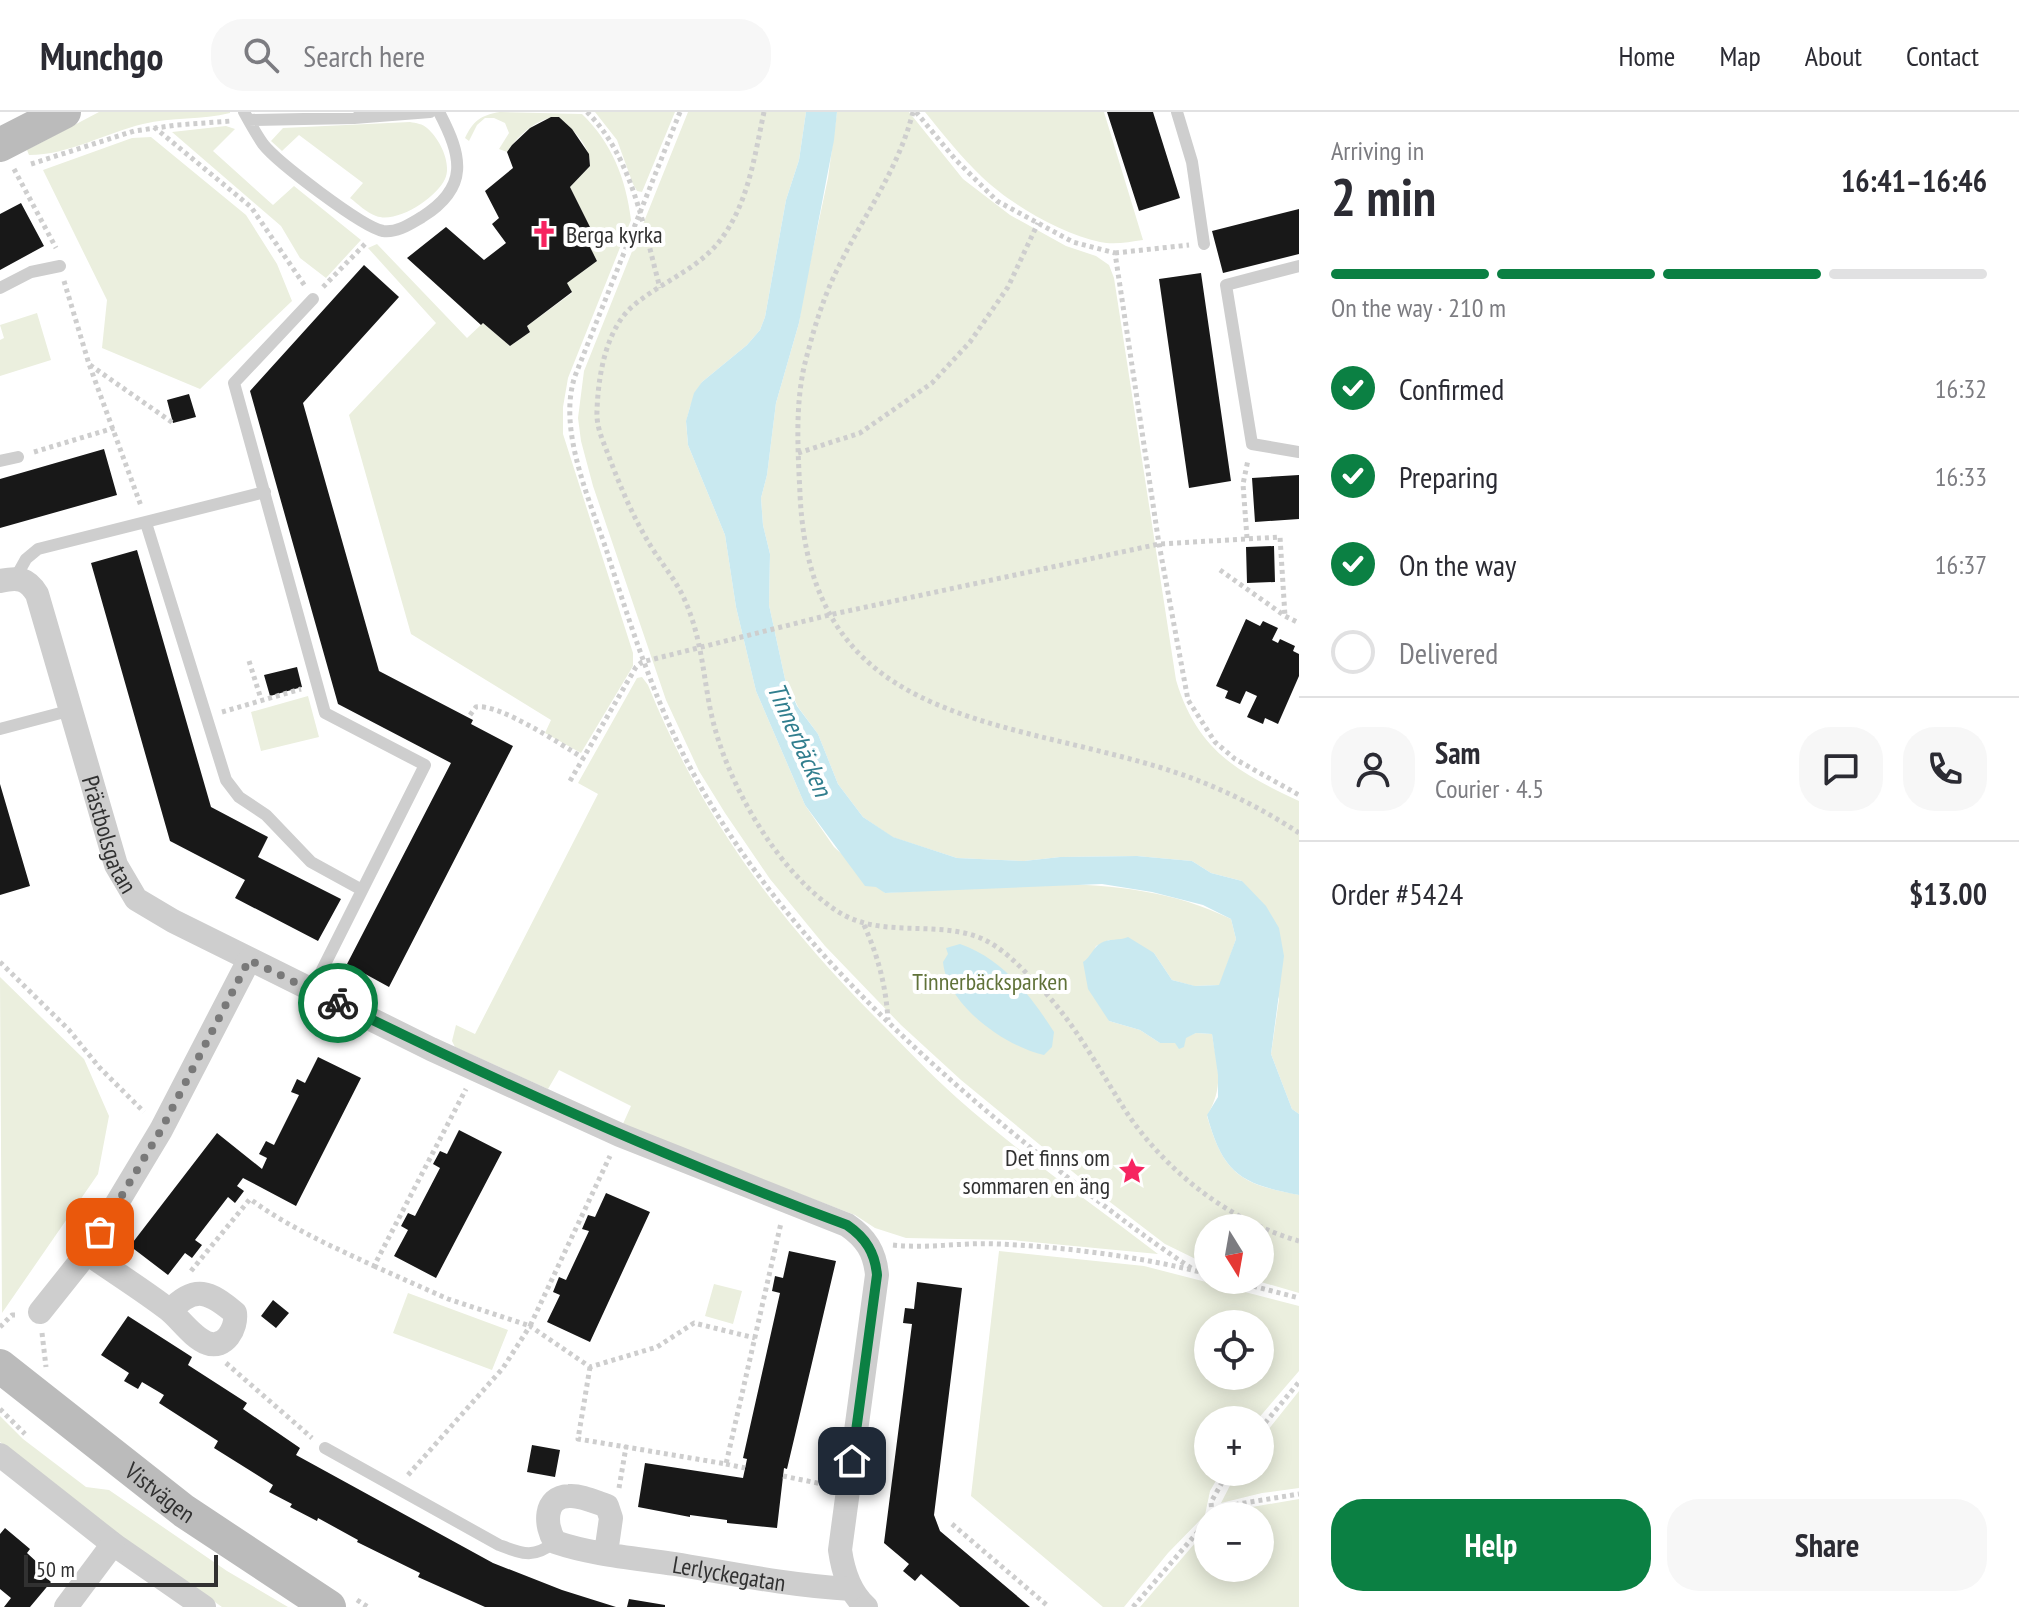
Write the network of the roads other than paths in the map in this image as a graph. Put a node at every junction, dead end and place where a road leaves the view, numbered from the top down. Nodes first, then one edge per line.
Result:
1 (64, 112) edge
2 (430, 112) edge
3 (439, 112) edge
4 (1177, 112) edge
5 (246, 116) edge
6 (7, 156) edge
7 (1204, 244) road end
8 (60, 266) road end
9 (1299, 266) edge
10 (0, 288) edge
11 (313, 299) road end
12 (1299, 452) edge
13 (18, 457) road end
14 (0, 461) edge
15 (265, 492) junction
16 (146, 523) junction
17 (8, 579) edge
18 (72, 710) junction
19 (0, 729) edge
20 (362, 890) junction
21 (249, 960) junction
22 (312, 990) junction
23 (87, 1253) junction
24 (166, 1308) junction
25 (40, 1312) road end
26 (0, 1366) edge
27 (325, 1448) road end
28 (0, 1455) edge
29 (555, 1542) junction
30 (113, 1544) junction
31 (606, 1553) junction
32 (859, 1598) edge
33 (66, 1607) edge
34 (204, 1607) edge
35 (329, 1607) edge

1 - 6 main road
2 - 5 lane
3 - 5 lane
4 - 7 lane
8 - 10 lane
9 - 12 lane
11 - 15 lane
13 - 14 lane
15 - 16 lane
15 - 20 lane
16 - 17 lane
16 - 20 lane
17 - 18 street, Prästbolsgatan
18 - 19 lane
18 - 21 street, Prästbolsgatan
20 - 22 lane
21 - 22 street, Prästbolsgatan
21 - 23 street
22 - 32 street, Prästbolsgatan
23 - 24 street
23 - 25 street
24 - 24 street
26 - 35 main road, Vistvägen
27 - 29 lane
28 - 30 street
29 - 31 street, Lerlyckegatan
29 - 31 street
30 - 33 street
30 - 34 street
31 - 32 street, Lerlyckegatan

